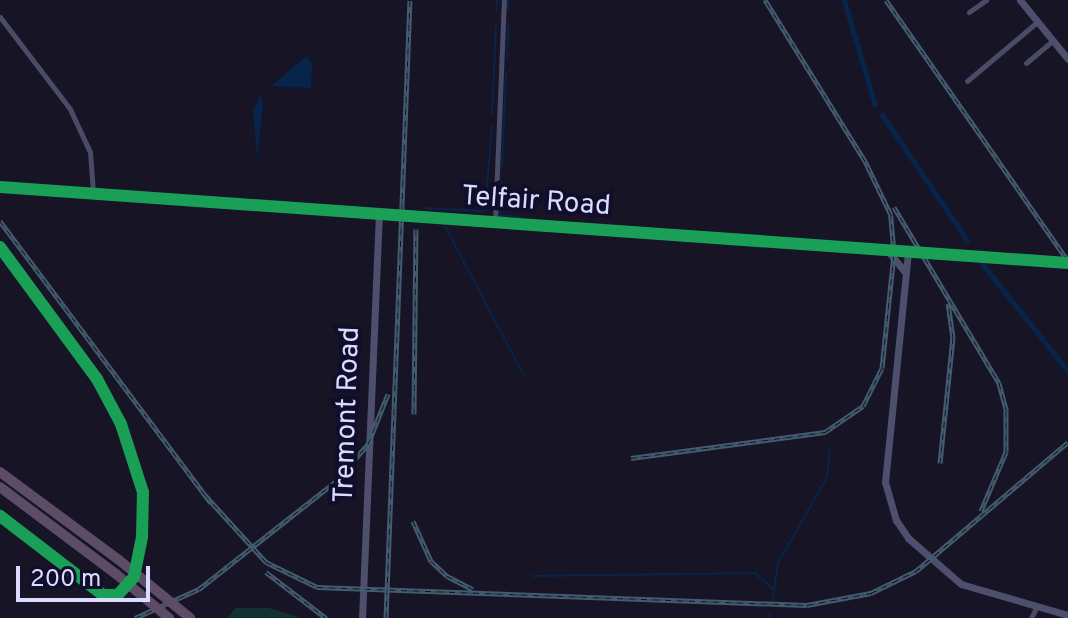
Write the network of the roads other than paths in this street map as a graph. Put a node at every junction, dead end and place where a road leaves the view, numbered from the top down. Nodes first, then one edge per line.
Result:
1 (504, 0) edge
2 (986, 0) edge
3 (1020, 0) edge
4 (969, 12) dead end
5 (0, 17) edge
6 (1037, 22) junction
7 (1053, 40) junction
8 (1068, 59) edge
9 (1026, 63) dead end
10 (967, 81) dead end
11 (0, 187) edge
12 (93, 193) junction
13 (379, 215) junction
14 (495, 223) junction
15 (0, 247) edge
16 (886, 250) junction
17 (906, 252) junction
18 (922, 253) junction
19 (1068, 263) edge
20 (904, 271) junction
21 (0, 472) edge
22 (0, 487) edge
23 (0, 516) edge
24 (1036, 608) junction
25 (1068, 615) edge
26 (169, 618) edge
27 (190, 618) edge
28 (362, 618) edge
29 (1031, 618) edge

1 - 14 street
2 - 4 street
3 - 6 street
5 - 12 street
6 - 7 street
6 - 10 street
7 - 8 street
7 - 9 street
11 - 12 street, Telfair Road
12 - 13 street, Telfair Road
13 - 14 street, Telfair Road
13 - 28 street, Tremont Road
14 - 16 street, Telfair Road
15 - 23 street
16 - 17 street, Telfair Road
16 - 20 street
17 - 18 street, Telfair Road
17 - 20 street
18 - 19 street, Telfair Road
18 - 20 street
20 - 24 street
21 - 27 highway, bridge
22 - 26 highway, bridge
24 - 25 street
24 - 29 street

